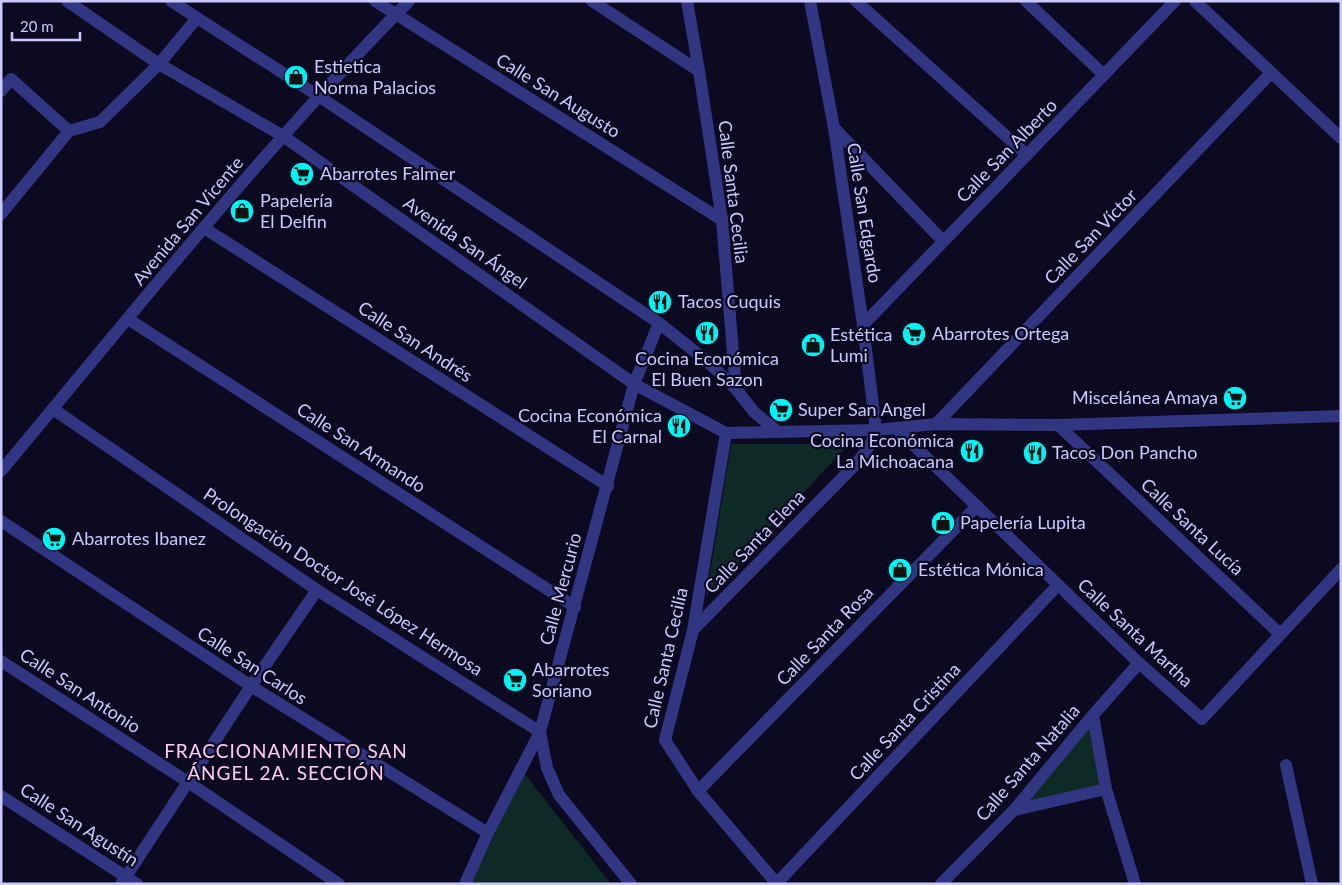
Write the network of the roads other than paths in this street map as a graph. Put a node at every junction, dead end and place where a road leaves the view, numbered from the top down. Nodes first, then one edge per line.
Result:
1 (67, 1) edge
2 (171, 1) edge
3 (375, 1) edge
4 (409, 1) edge
5 (592, 1) edge
6 (687, 1) edge
7 (810, 1) edge
8 (856, 1) edge
9 (1026, 1) edge
10 (1175, 1) edge
11 (1195, 1) edge
12 (396, 15) junction
13 (197, 18) junction
14 (160, 64) junction
15 (699, 71) junction
16 (1271, 73) junction
17 (1104, 75) junction
18 (1, 91) edge
19 (320, 96) junction
20 (834, 128) junction
21 (70, 131) junction
22 (283, 136) junction
23 (1341, 138) edge
24 (1027, 155) junction
25 (1, 214) edge
26 (722, 220) junction
27 (204, 228) junction
28 (943, 241) junction
29 (128, 319) junction
30 (660, 322) junction
31 (863, 325) junction
32 (634, 384) junction
33 (736, 389) junction
34 (53, 409) junction
35 (1341, 416) edge
36 (936, 424) junction
37 (1058, 425) junction
38 (896, 429) junction
39 (876, 430) junction
40 (778, 432) junction
41 (726, 433) junction
42 (1, 471) edge
43 (608, 486) junction
44 (977, 506) junction
45 (1, 522) edge
46 (1341, 569) edge
47 (1058, 585) junction
48 (317, 590) junction
49 (575, 607) junction
50 (693, 630) junction
51 (1280, 634) junction
52 (1, 661) edge
53 (1139, 663) junction
54 (250, 686) junction
55 (1093, 715) junction
56 (540, 732) junction
57 (1286, 765) dead end
58 (188, 782) junction
59 (1106, 789) junction
60 (698, 791) junction
61 (1, 796) edge
62 (1014, 810) junction
63 (488, 834) junction
64 (124, 880) edge
65 (137, 884) edge
66 (340, 884) edge
67 (465, 884) edge
68 (630, 884) edge
69 (777, 884) edge
70 (941, 884) edge
71 (1135, 884) edge
72 (1312, 884) edge

1 - 14 street, Avenida San Ángel
2 - 13 street
3 - 12 street, Calle San Augusto
4 - 12 street, Avenida San Vicente
5 - 15 street
6 - 15 street, Calle Santa Cecilia
7 - 20 street, Calle San Edgardo
8 - 24 street
9 - 17 street
10 - 17 street, Calle San Alberto
11 - 16 street
12 - 19 street, Avenida San Vicente
12 - 26 street, Calle San Augusto
13 - 14 street
13 - 19 street
14 - 21 street
14 - 22 street, Avenida San Ángel
15 - 26 street, Calle Santa Cecilia
16 - 23 street
16 - 36 street, Calle San Víctor
17 - 24 street, Calle San Alberto
18 - 21 street
19 - 22 street, Avenida San Vicente
19 - 30 street
20 - 28 street
20 - 31 street, Calle San Edgardo
21 - 25 street
22 - 27 street, Avenida San Vicente
22 - 32 street, Avenida San Ángel
24 - 28 street, Calle San Alberto
26 - 33 street, Calle Santa Cecilia
27 - 29 street, Avenida San Vicente
27 - 43 street, Calle San Andrés
28 - 31 street, Calle San Alberto
29 - 34 street, Avenida San Vicente
29 - 49 street, Calle San Armando
30 - 32 street, Calle Mercurio
30 - 33 street
31 - 39 street, Calle San Edgardo
32 - 41 street, Avenida San Ángel
32 - 43 street, Calle Mercurio
33 - 40 street
34 - 42 street, Avenida San Vicente
34 - 48 street, Prolongación Doctor José López Hermosa
35 - 37 street, Avenida San Ángel
36 - 37 street, Avenida San Ángel
36 - 38 street, Avenida San Ángel
37 - 51 street, Calle Santa Lucía
38 - 39 street, Avenida San Ángel
38 - 44 street, Calle Santa Martha
39 - 40 street, Avenida San Ángel
39 - 50 street, Calle Santa Elena
40 - 41 street, Avenida San Ángel
41 - 50 street, Calle Santa Cecilia
43 - 49 street, Calle Mercurio
44 - 47 street, Calle Santa Martha
44 - 60 street, Calle Santa Rosa
45 - 54 street, Calle San Carlos
46 - 51 street, Calle Santa Martha
47 - 53 street, Calle Santa Martha
47 - 69 street, Calle Santa Cristina
48 - 54 street
48 - 56 street, Prolongación Doctor José López Hermosa
49 - 56 street, Calle Mercurio
50 - 60 street, Calle Santa Cecilia
51 - 53 street, Calle Santa Martha
52 - 58 street, Calle San Antonio
53 - 55 street, Calle Santa Natalia
54 - 58 street
54 - 63 street, Calle San Carlos
55 - 59 street
55 - 62 street, Calle Santa Natalia
56 - 63 street, Calle Mercurio
56 - 68 street
57 - 72 street
58 - 64 street
58 - 66 street, Calle San Antonio
59 - 62 street
59 - 71 street
60 - 69 street, Calle Santa Cecilia
61 - 64 street, Calle San Agustín
62 - 70 street, Calle Santa Natalia
63 - 67 street, Calle Mercurio
64 - 65 street, Calle San Agustín

